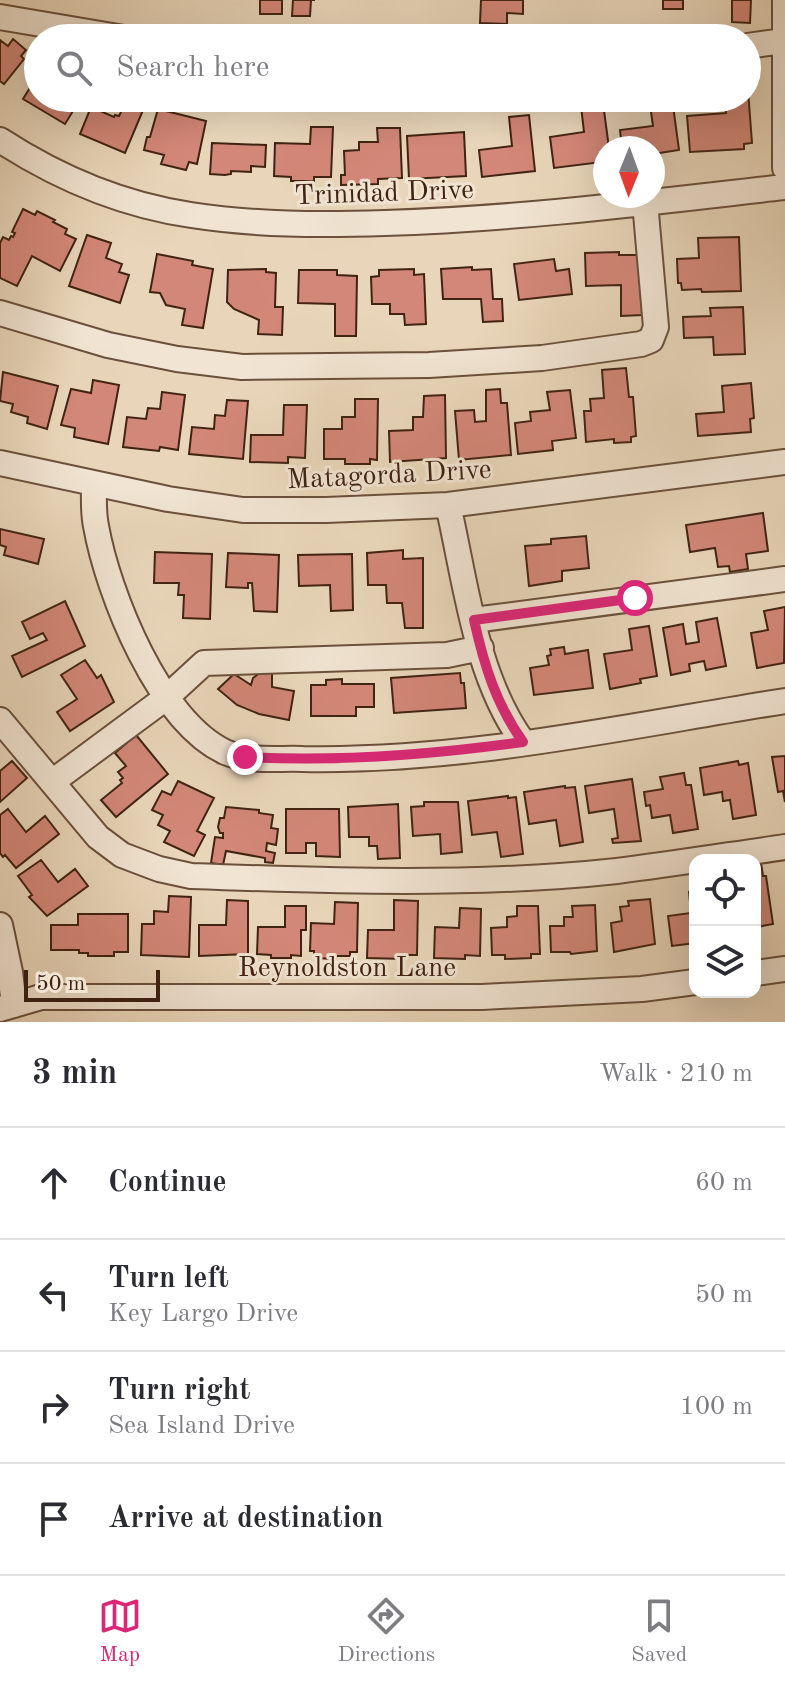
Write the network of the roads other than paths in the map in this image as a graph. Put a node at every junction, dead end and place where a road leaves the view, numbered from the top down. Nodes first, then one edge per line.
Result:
1 (785, 0) edge
2 (0, 17) edge
3 (41, 24) edge
4 (761, 46) edge
5 (784, 46) edge
6 (0, 140) edge
7 (785, 168) edge
8 (785, 187) edge
9 (665, 200) edge
10 (593, 207) edge
11 (646, 208) edge
12 (0, 313) edge
13 (785, 462) edge
14 (0, 463) edge
15 (94, 484) junction
16 (448, 505) junction
17 (785, 579) edge
18 (474, 620) junction
19 (481, 648) junction
20 (167, 697) junction
21 (785, 701) edge
22 (0, 720) edge
23 (523, 742) junction
24 (52, 782) junction
25 (785, 847) edge
26 (0, 925) edge
27 (785, 969) edge
28 (761, 972) edge
29 (689, 983) edge
30 (7, 1007) edge

1 - 5 street
2 - 3 street
4 - 5 street
5 - 7 street
6 - 10 street, Trinidad Drive
8 - 9 street, Trinidad Drive
11 - 12 street
13 - 16 street, Matagorda Drive
14 - 15 street, Matagorda Drive
15 - 16 street, Matagorda Drive
15 - 20 street
16 - 18 street
17 - 18 street
18 - 19 street
19 - 20 street
19 - 23 street
20 - 23 street
20 - 24 street
21 - 23 street
22 - 24 street
24 - 25 street
26 - 30 street
27 - 28 street
29 - 30 street, Reynoldston Lane

